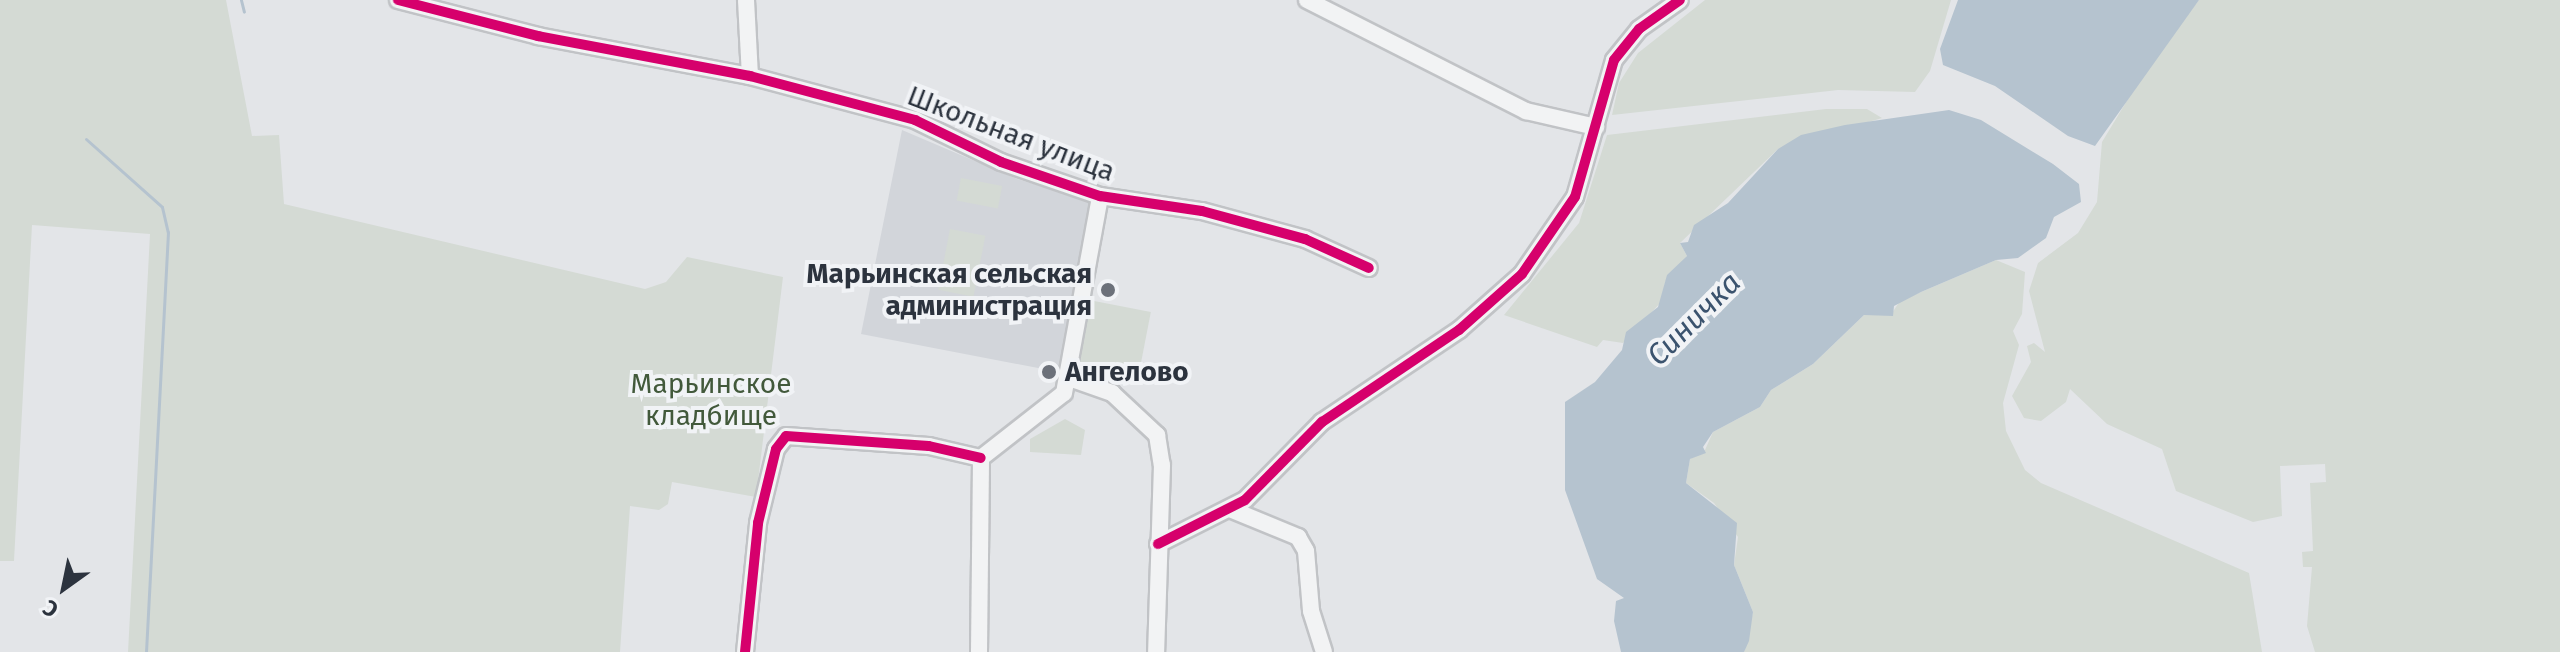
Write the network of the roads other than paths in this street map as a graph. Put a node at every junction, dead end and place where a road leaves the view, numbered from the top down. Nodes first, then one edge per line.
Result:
1 (398, 0) edge
2 (746, 0) edge
3 (1307, 0) edge
4 (1680, 0) edge
5 (750, 76) junction
6 (1596, 127) junction
7 (1100, 196) junction
8 (1369, 268) dead end
9 (1069, 378) junction
10 (981, 458) junction
11 (1230, 509) junction
12 (1158, 544) junction
13 (745, 652) edge
14 (979, 652) edge
15 (1156, 652) edge
16 (1324, 652) edge

1 - 5 street, Школьная улица
2 - 5 street
3 - 6 street
4 - 6 street
5 - 7 street, Школьная улица
6 - 11 street
7 - 8 street, Школьная улица
7 - 9 street
9 - 10 street
9 - 12 street
10 - 13 street
10 - 14 street
11 - 12 street
11 - 16 street
12 - 15 street

